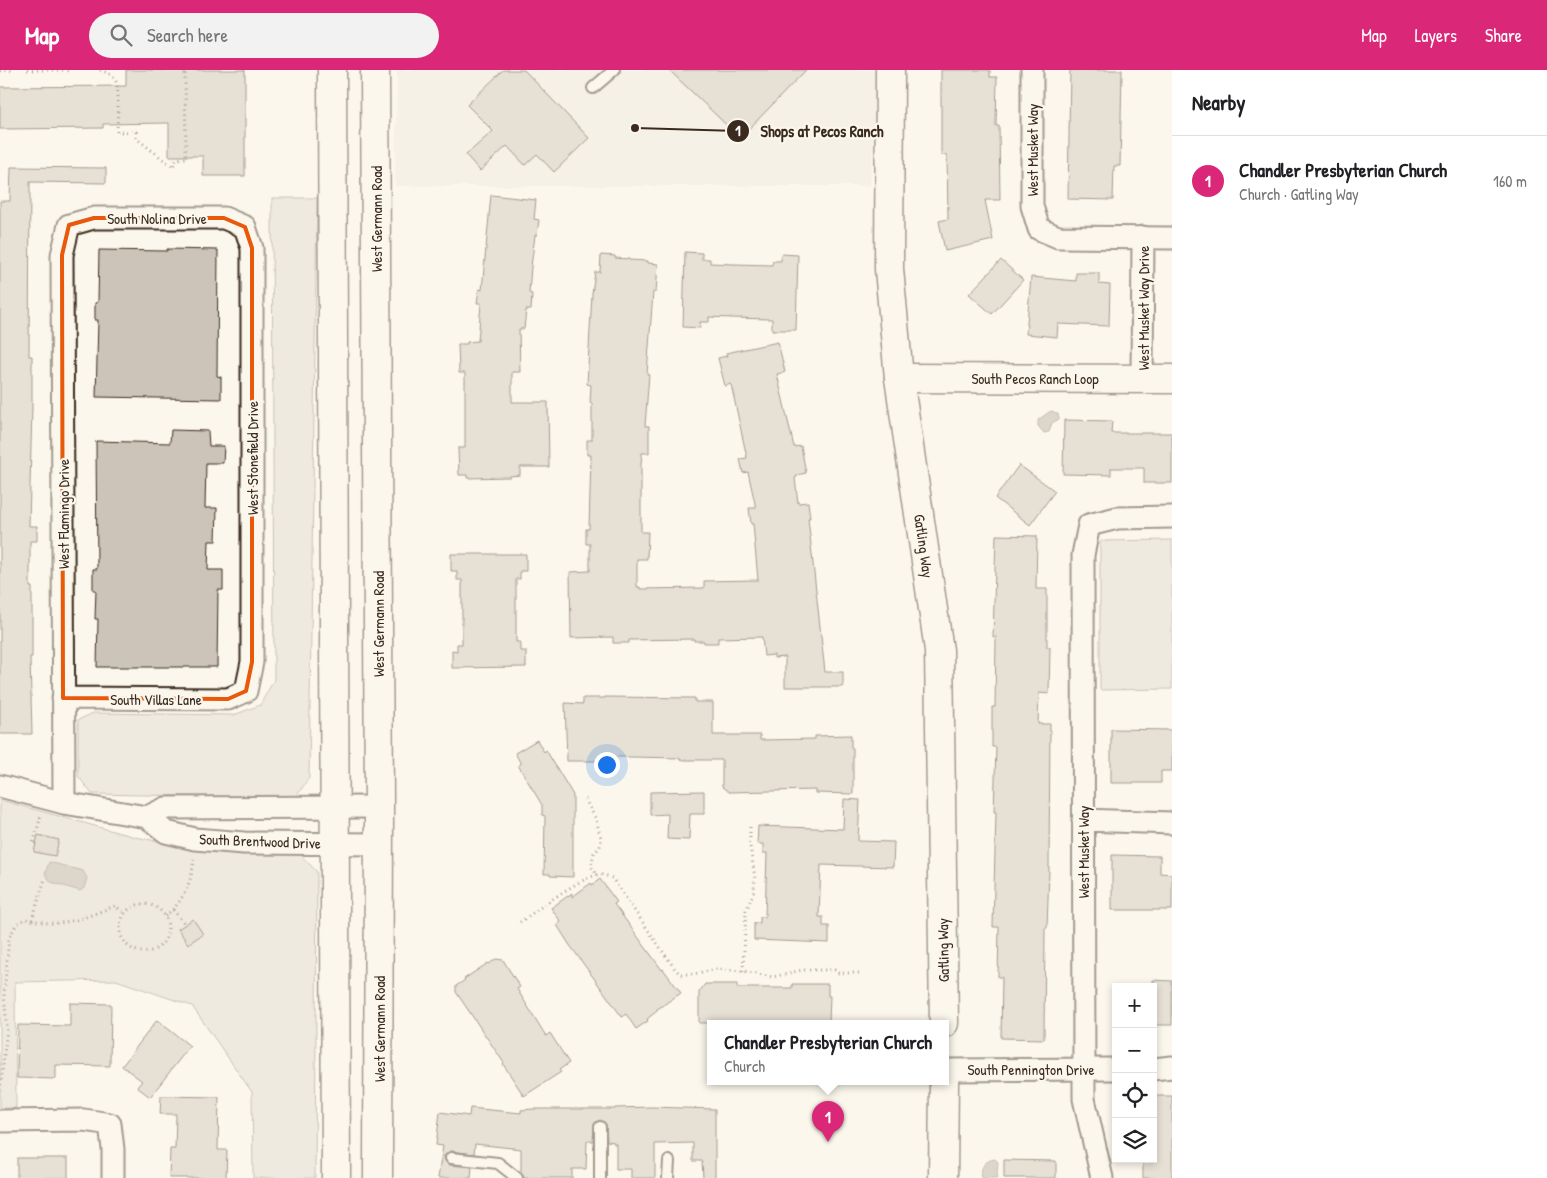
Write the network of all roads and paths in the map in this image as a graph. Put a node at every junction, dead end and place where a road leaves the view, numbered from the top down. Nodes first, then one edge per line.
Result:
1 (13, 70) edge
2 (27, 70) edge
3 (72, 70) edge
4 (100, 70) edge
5 (186, 70) edge
6 (332, 70) edge
7 (375, 70) edge
8 (614, 70) edge
9 (890, 70) edge
10 (1032, 70) edge
11 (0, 71) edge
12 (593, 88) dead end
13 (69, 225) joint
14 (245, 226) joint
15 (1143, 238) junction
16 (1172, 238) edge
17 (899, 378) junction
18 (1142, 378) junction
19 (1172, 379) edge
20 (1172, 517) edge
21 (246, 691) joint
22 (64, 698) junction
23 (0, 786) edge
24 (585, 799) dead end
25 (56, 801) junction
26 (334, 807) junction
27 (379, 807) junction
28 (148, 817) junction
29 (1082, 820) junction
30 (1172, 823) edge
31 (750, 827) dead end
32 (195, 839) junction
33 (36, 844) dead end
34 (335, 844) junction
35 (379, 844) junction
36 (596, 876) junction
37 (45, 879) dead end
38 (173, 910) junction
39 (125, 913) junction
40 (165, 916) junction
41 (32, 920) junction
42 (520, 922) dead end
43 (185, 924) dead end
44 (743, 971) junction
45 (862, 973) dead end
46 (944, 1020) edge
47 (1172, 1067) edge
48 (1084, 1068) junction
49 (1112, 1069) edge
50 (1157, 1069) edge
51 (949, 1070) edge
52 (944, 1085) edge
53 (0, 1090) edge
54 (0, 1121) edge
55 (600, 1127) dead end
56 (451, 1158) dead end
57 (669, 1161) dead end
58 (113, 1178) edge
59 (336, 1178) edge
60 (378, 1178) edge
61 (517, 1178) edge
62 (600, 1178) edge
63 (668, 1178) edge
64 (943, 1178) edge
65 (1102, 1178) edge

1 - 11 path
2 - 3 path
4 - 5 path
6 - 26 main road
7 - 27 main road, West Germann Road
8 - 12 lane
9 - 17 main road, Gatling Way
10 - 15 street, West Musket Way
13 - 14 street, South Nolina Drive
13 - 22 street, West Flamingo Drive
14 - 21 street, West Stonefield Drive
15 - 16 street
15 - 18 street, West Musket Way Drive
17 - 18 main road, South Pecos Ranch Loop
17 - 46 main road, Gatling Way
18 - 19 main road, South Pecos Ranch Loop
20 - 29 street, West Musket Way
21 - 22 street, South Villas Lane
22 - 25 street, West Flamingo Drive
23 - 25 street, South Brentwood Drive
24 - 36 path
25 - 28 street, South Brentwood Drive
25 - 33 path
26 - 27 street, South Brentwood Drive
26 - 28 street, South Brentwood Drive
26 - 34 main road
27 - 35 main road, West Germann Road
28 - 32 street, South Brentwood Drive
29 - 30 street
29 - 48 street, West Musket Way
31 - 44 path
32 - 34 street, South Brentwood Drive
32 - 38 path
34 - 35 street, South Brentwood Drive
34 - 59 main road
35 - 60 main road, West Germann Road
36 - 42 path
36 - 44 path
37 - 41 path
38 - 40 path
38 - 43 path
39 - 40 path
39 - 40 path
39 - 41 path
41 - 53 path
44 - 45 path
47 - 50 street
48 - 49 street, South Pennington Drive
48 - 51 street, South Pennington Drive
48 - 65 street, West Musket Way
52 - 64 main road
54 - 58 street
55 - 62 lane
56 - 61 lane
57 - 63 lane

